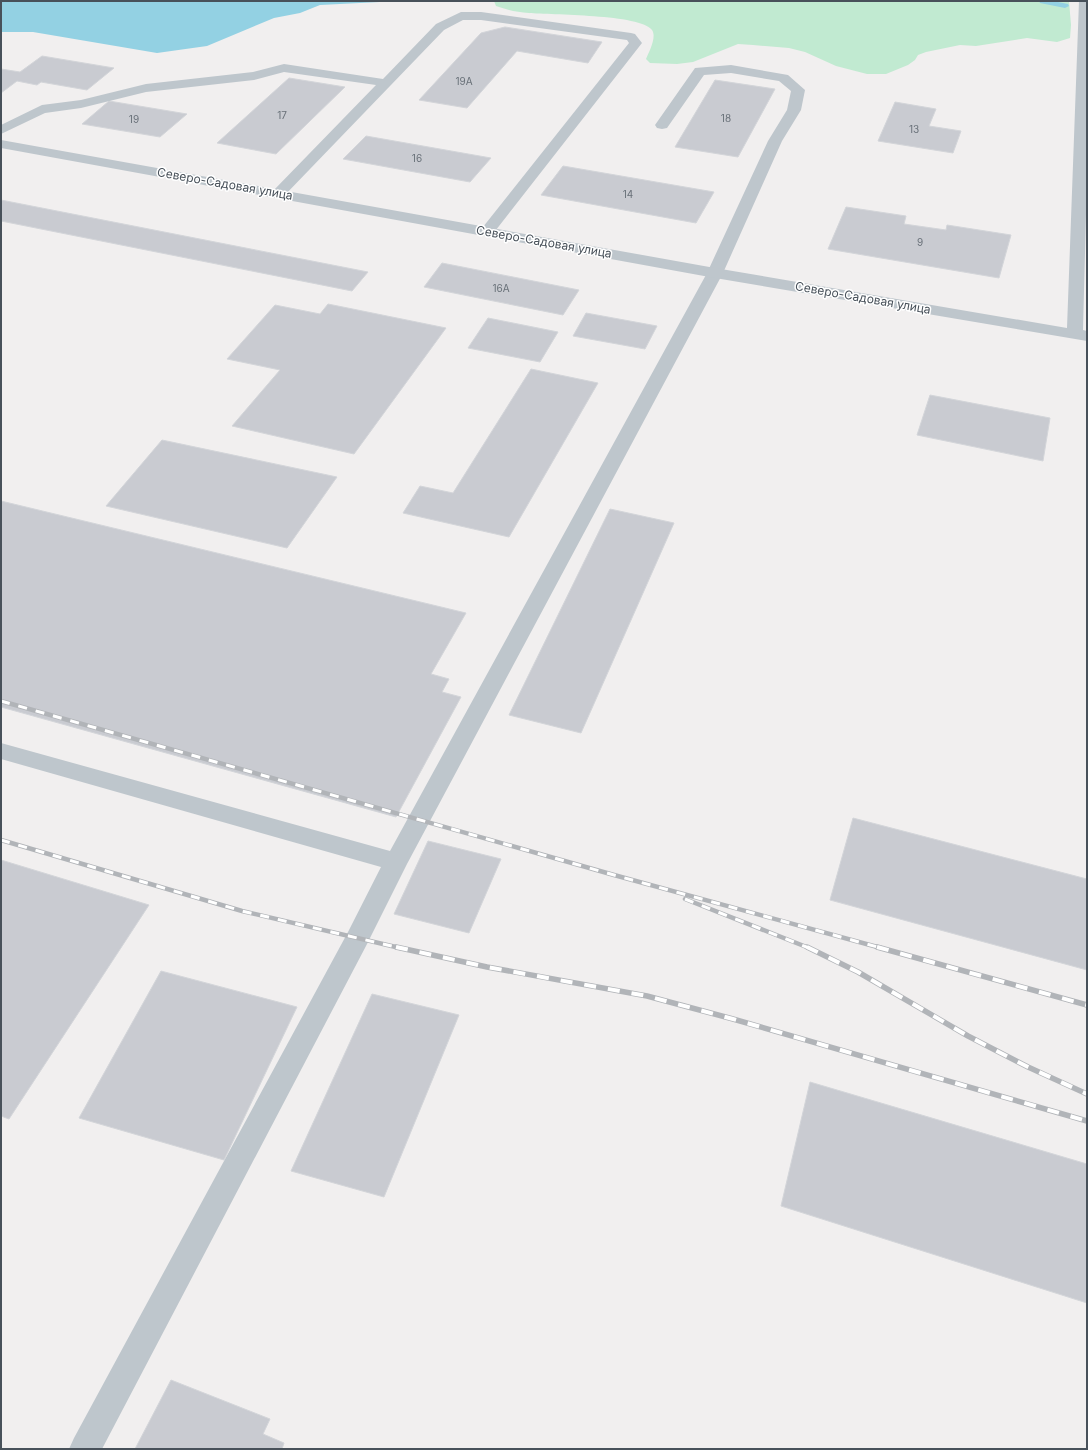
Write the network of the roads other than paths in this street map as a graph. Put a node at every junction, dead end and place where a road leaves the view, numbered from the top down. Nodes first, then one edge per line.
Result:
1 (1085, 1) edge
2 (386, 83) junction
3 (662, 125) dead end
4 (1, 130) edge
5 (1, 144) edge
6 (278, 194) junction
7 (486, 232) junction
8 (715, 273) junction
9 (1081, 335) edge
10 (1, 751) edge
11 (396, 862) junction
12 (86, 1449) edge

1 - 9 street
2 - 4 street
2 - 6 street
2 - 7 street
3 - 8 street
5 - 6 street, Северо-Садовая улица
6 - 7 street, Северо-Садовая улица
7 - 8 street, Северо-Садовая улица
8 - 9 street, Северо-Садовая улица
8 - 11 street
10 - 11 street
11 - 12 street

